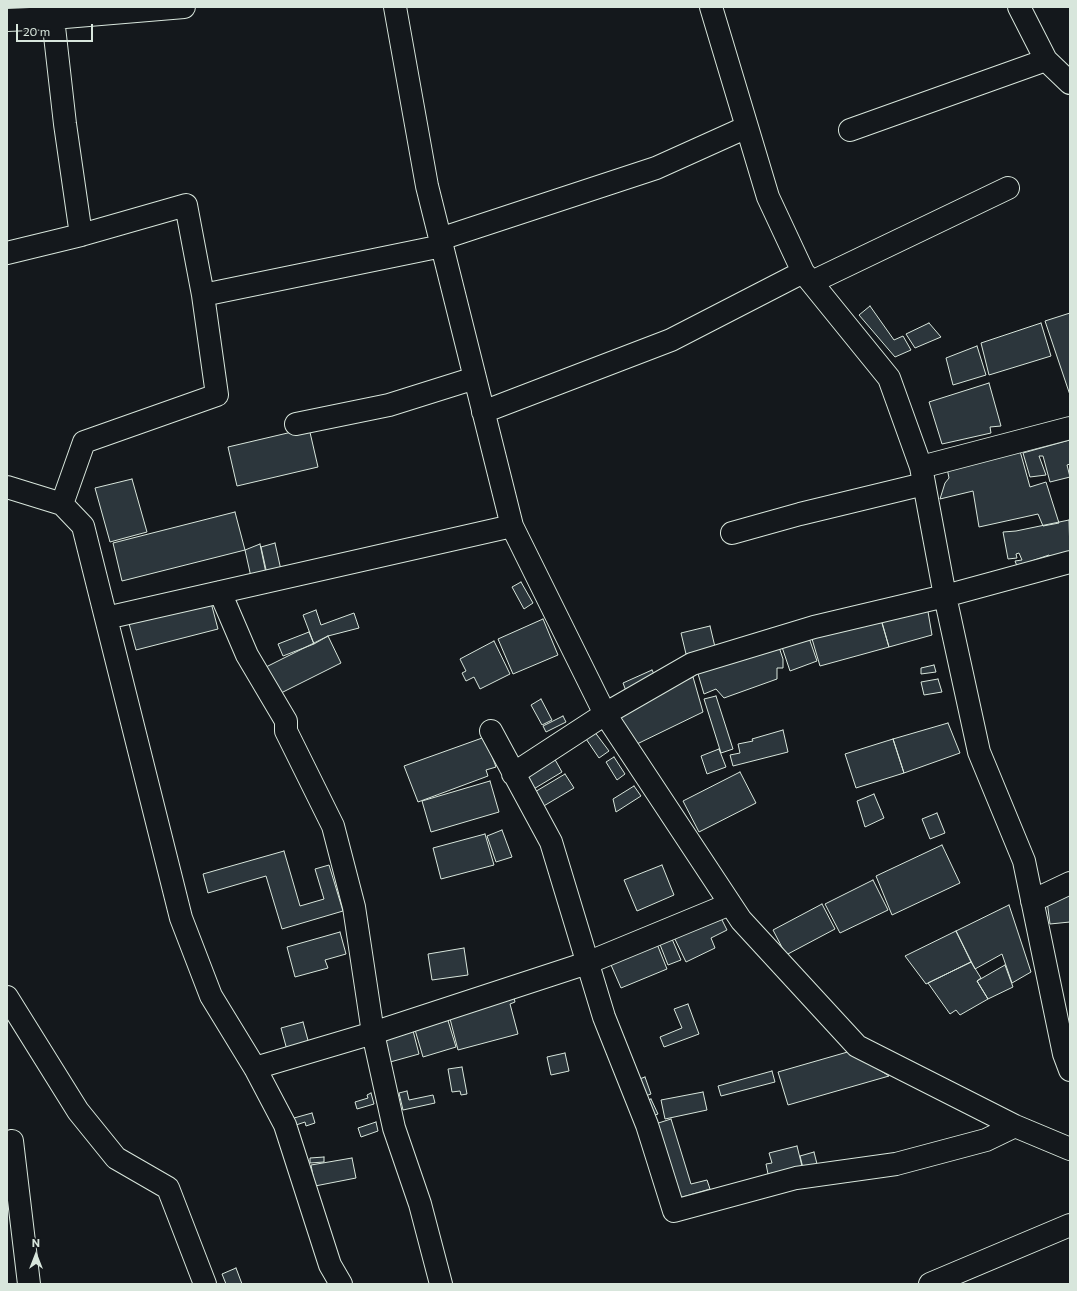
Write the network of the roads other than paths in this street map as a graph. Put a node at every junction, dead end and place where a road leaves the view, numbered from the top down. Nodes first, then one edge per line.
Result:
1 (184, 7) edge
2 (395, 7) edge
3 (711, 7) edge
4 (1019, 7) edge
5 (53, 18) junction
6 (7, 19) edge
7 (1046, 60) junction
8 (1070, 83) edge
9 (747, 127) junction
10 (850, 130) dead end
11 (1008, 188) dead end
12 (81, 235) junction
13 (441, 243) junction
14 (7, 253) edge
15 (808, 277) junction
16 (203, 295) junction
17 (475, 378) junction
18 (483, 412) junction
19 (296, 424) dead end
20 (1070, 428) edge
21 (922, 476) junction
22 (7, 487) edge
23 (62, 504) junction
24 (512, 526) junction
25 (732, 533) dead end
26 (1070, 562) edge
27 (220, 592) junction
28 (945, 596) junction
29 (106, 618) junction
30 (605, 714) junction
31 (491, 731) dead end
32 (513, 774) junction
33 (1070, 883) edge
34 (1032, 901) junction
35 (730, 904) junction
36 (587, 963) junction
37 (7, 997) edge
38 (373, 1033) junction
39 (255, 1068) junction
40 (1070, 1070) edge
41 (1015, 1126) junction
42 (12, 1141) dead end
43 (1070, 1150) edge
44 (1070, 1225) edge
45 (15, 1247) edge
46 (29, 1284) edge
47 (205, 1284) edge
48 (341, 1284) edge
49 (441, 1284) edge
50 (930, 1284) edge

1 - 5 street
2 - 13 street
3 - 9 street
4 - 7 street
5 - 6 street
5 - 12 street
7 - 8 street
7 - 10 street
9 - 13 street
9 - 15 street
11 - 15 street
12 - 14 street
12 - 16 street
13 - 16 street
13 - 17 street
15 - 18 street
15 - 21 street
16 - 23 street
17 - 18 street
17 - 19 street
18 - 24 street
20 - 21 street
21 - 25 street
21 - 28 street
22 - 23 street
23 - 29 street
24 - 27 street
24 - 30 street
26 - 28 street
27 - 29 street
27 - 38 street
28 - 30 street
28 - 34 street
29 - 39 street
30 - 32 street
30 - 35 street
31 - 32 street
32 - 36 street
33 - 34 street
34 - 40 street
35 - 36 street
35 - 41 street
36 - 38 street
36 - 41 street
37 - 47 street
38 - 39 street
38 - 49 street
39 - 48 street
41 - 43 street
42 - 45 street
44 - 50 street
45 - 46 street

